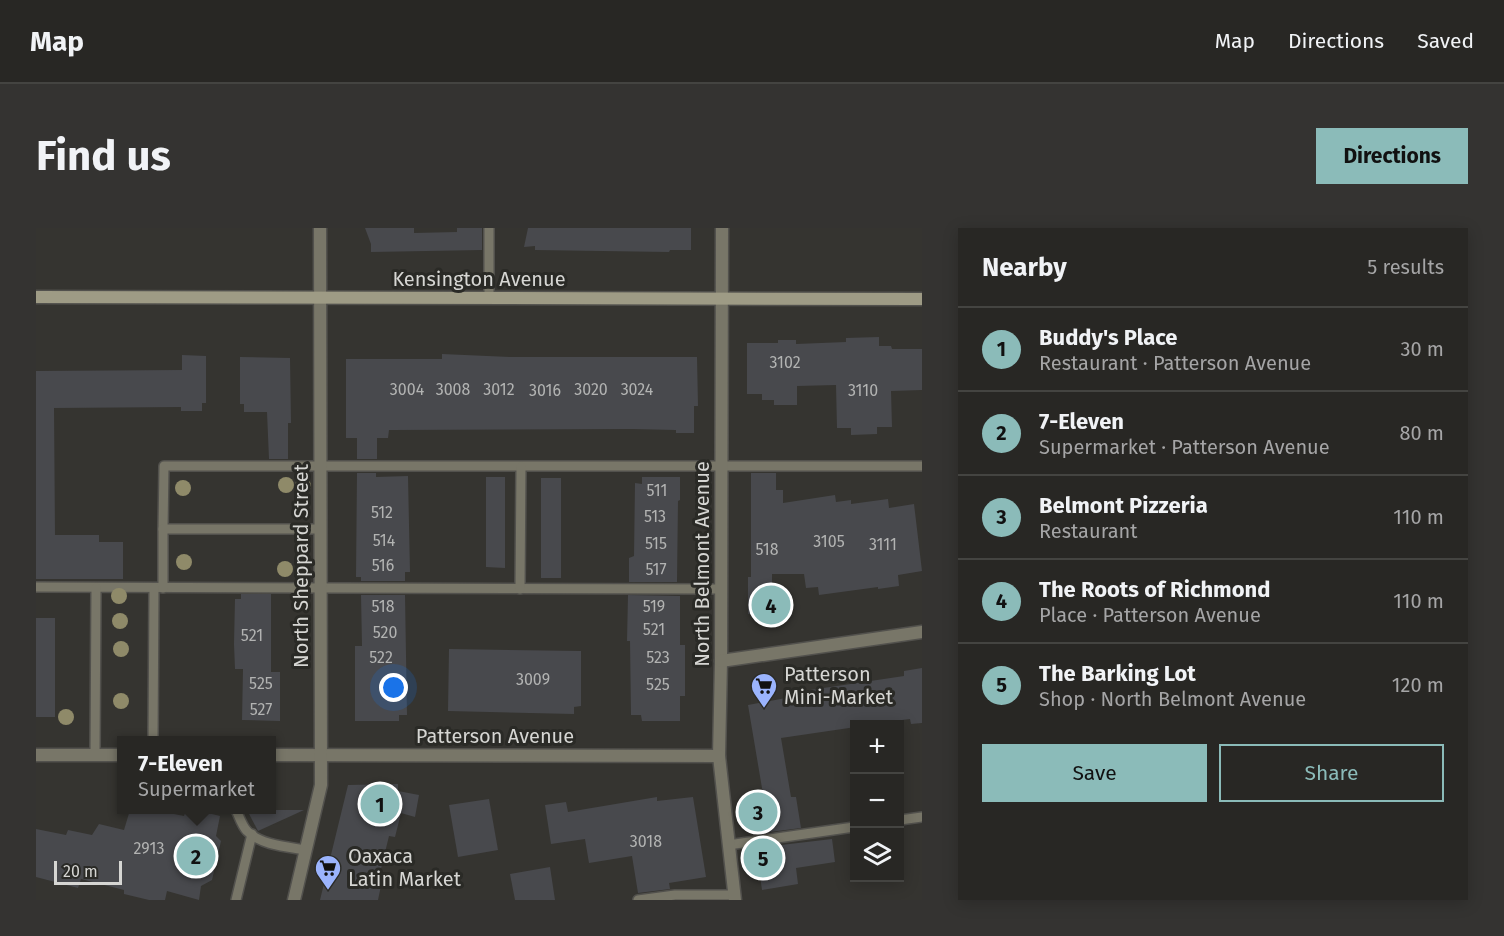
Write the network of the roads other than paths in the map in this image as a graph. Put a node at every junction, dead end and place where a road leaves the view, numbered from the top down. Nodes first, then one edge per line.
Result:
1 (320, 228) edge
2 (489, 228) edge
3 (722, 228) edge
4 (36, 297) edge
5 (321, 298) junction
6 (489, 298) junction
7 (722, 298) junction
8 (922, 299) edge
9 (321, 466) junction
10 (922, 466) edge
11 (521, 467) junction
12 (722, 467) junction
13 (163, 528) junction
14 (321, 529) junction
15 (36, 588) edge
16 (96, 588) junction
17 (158, 588) junction
18 (321, 588) junction
19 (520, 589) junction
20 (722, 589) junction
21 (922, 632) edge
22 (721, 661) junction
23 (153, 736) edge
24 (36, 755) edge
25 (96, 755) junction
26 (117, 755) edge
27 (276, 755) edge
28 (321, 755) junction
29 (719, 756) junction
30 (238, 814) edge
31 (922, 817) edge
32 (904, 819) edge
33 (850, 827) edge
34 (252, 834) junction
35 (728, 845) junction
36 (306, 850) junction
37 (735, 897) edge
38 (236, 900) edge
39 (294, 900) edge
40 (638, 900) edge

1 - 5 street, North Sheppard Street
2 - 6 lane
3 - 7 street, North Belmont Avenue
4 - 5 main road, Kensington Avenue
5 - 6 main road, Kensington Avenue
5 - 9 street, North Sheppard Street
6 - 7 main road, Kensington Avenue
7 - 8 main road, Kensington Avenue
7 - 12 street, North Belmont Avenue
9 - 11 lane
9 - 13 lane
9 - 14 street, North Sheppard Street
10 - 12 lane
11 - 12 lane
11 - 19 lane
12 - 20 street, North Belmont Avenue
13 - 14 lane
13 - 17 lane
14 - 18 street, North Sheppard Street
15 - 16 lane
16 - 17 lane
16 - 25 lane
17 - 18 lane
17 - 23 lane
18 - 19 lane
18 - 28 street, North Sheppard Street
19 - 20 lane
20 - 22 street, North Belmont Avenue
21 - 22 street
22 - 29 street, North Belmont Avenue
24 - 25 street
25 - 26 street
27 - 28 street, Patterson Avenue
28 - 29 street, Patterson Avenue
28 - 36 street, North Sheppard Street
29 - 35 street, North Belmont Avenue
30 - 34 lane
31 - 32 lane
33 - 35 lane
34 - 36 lane
34 - 38 lane
35 - 37 street, North Belmont Avenue
36 - 39 street, North Sheppard Street
37 - 40 lane

